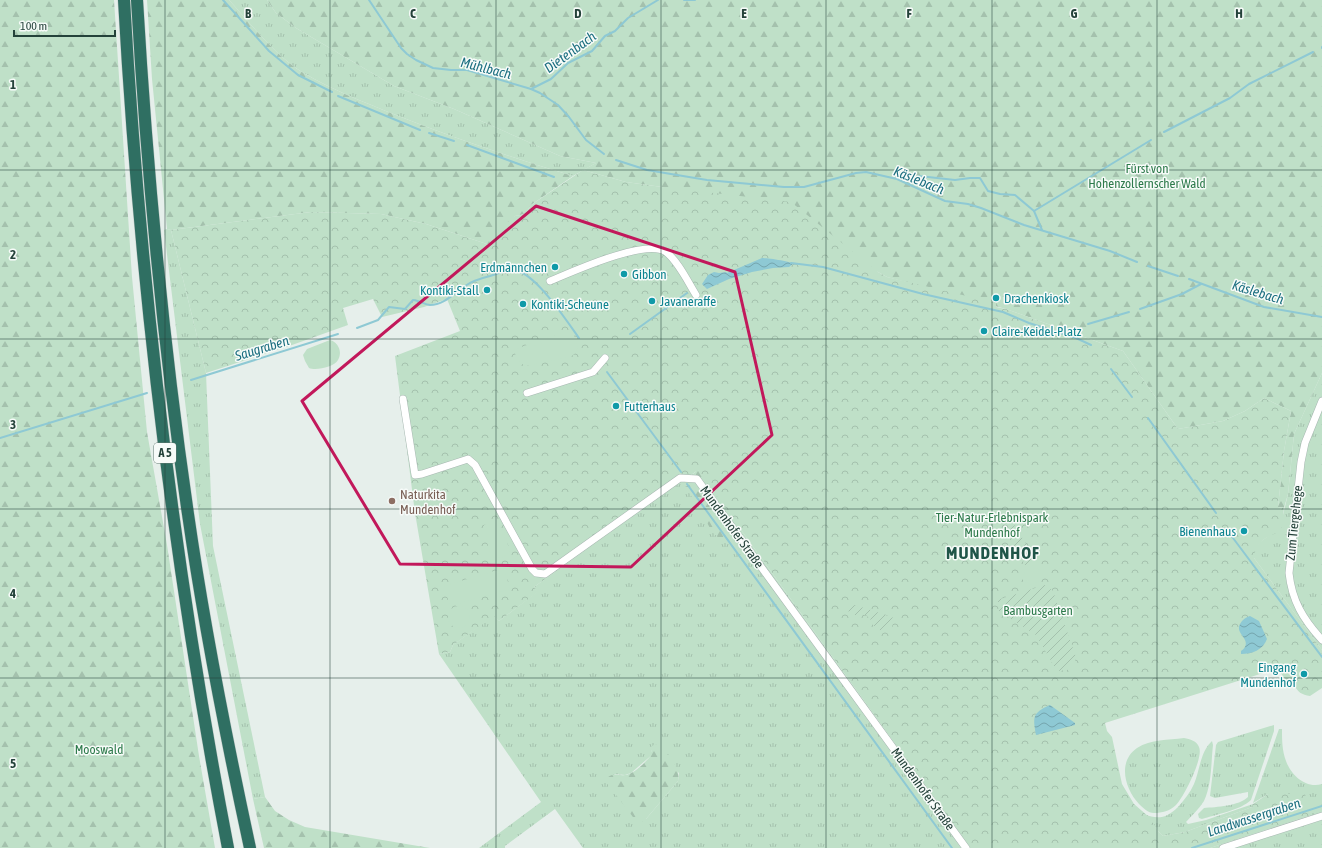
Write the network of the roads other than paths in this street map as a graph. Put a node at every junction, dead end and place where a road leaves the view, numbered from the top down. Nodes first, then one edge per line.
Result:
1 (124, 0) edge
2 (137, 0) edge
3 (550, 281) dead end
4 (696, 295) dead end
5 (605, 358) dead end
6 (527, 393) dead end
7 (403, 399) dead end
8 (1322, 401) edge
9 (1322, 640) edge
10 (1322, 816) edge
11 (228, 848) edge
12 (250, 848) edge
13 (966, 848) edge
14 (1223, 848) edge

1 - 11 highway, A 5
2 - 12 highway, A 5
3 - 4 street
5 - 6 street
7 - 13 street, Mundenhofer Straße
8 - 9 street, Zum Tiergehege
10 - 14 street

